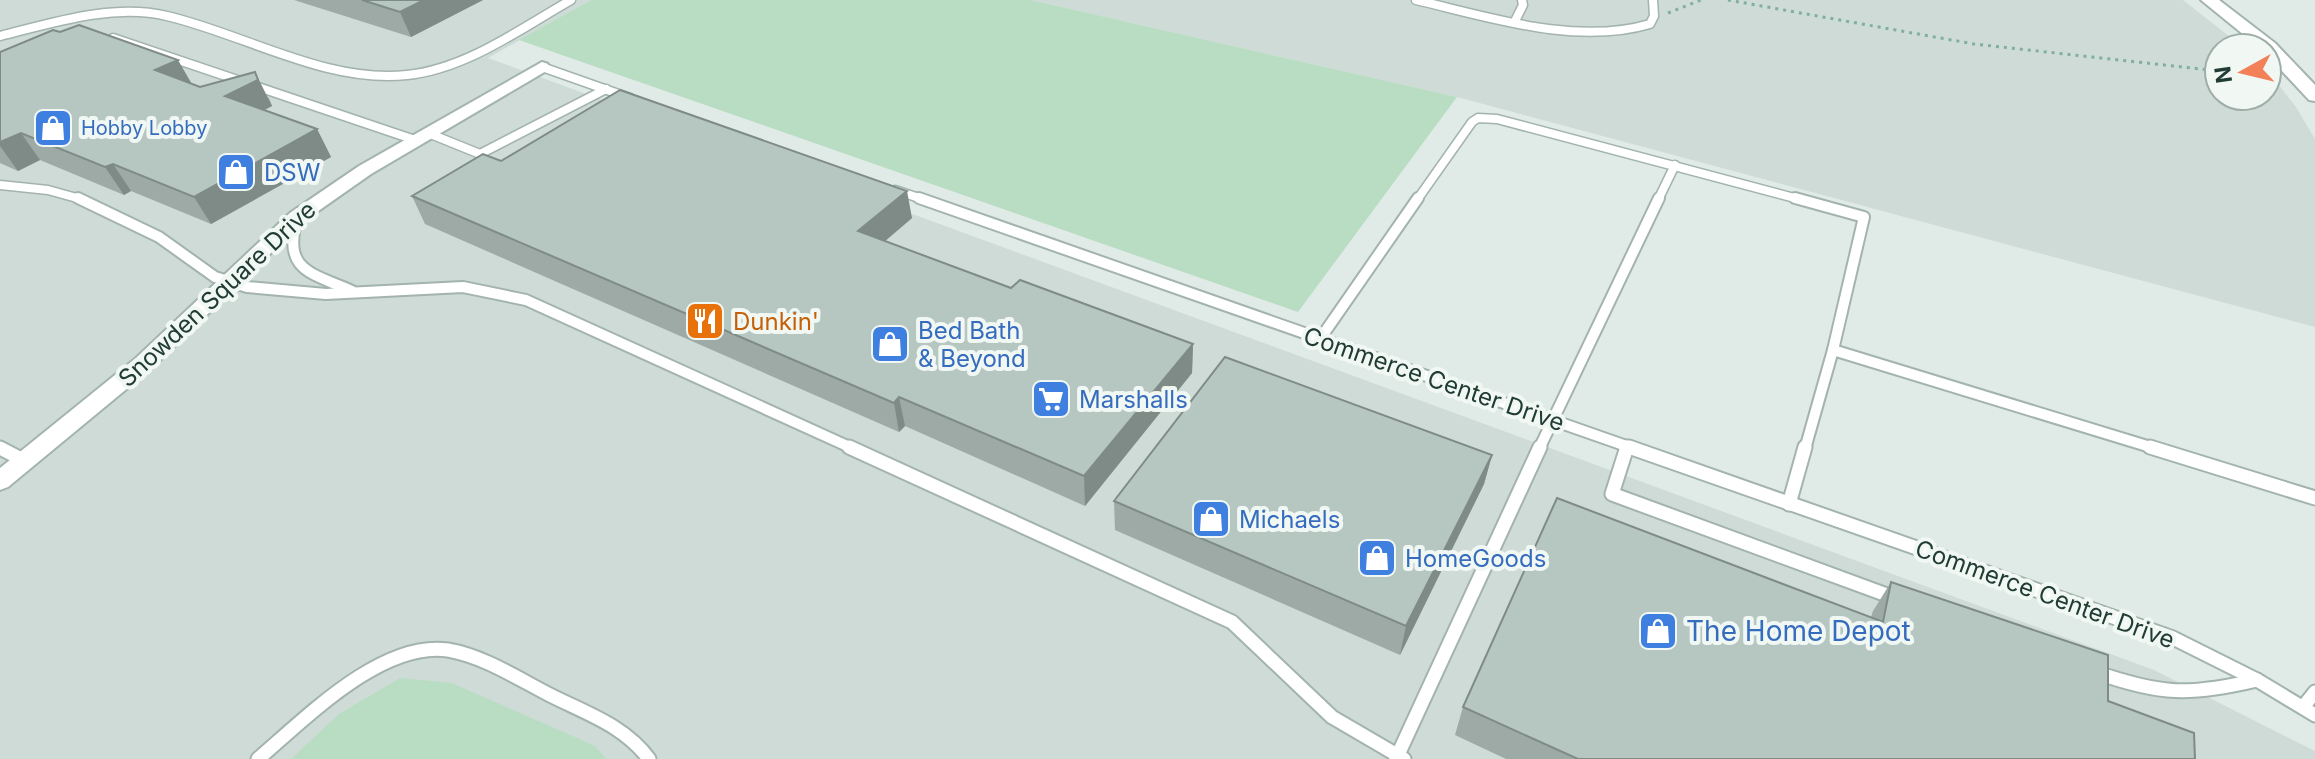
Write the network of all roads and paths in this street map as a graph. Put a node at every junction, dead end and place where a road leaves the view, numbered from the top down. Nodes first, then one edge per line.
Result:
1 (571, 0) edge
2 (1416, 0) edge
3 (1522, 0) edge
4 (1653, 0) edge
5 (1701, 0) edge
6 (1728, 0) edge
7 (2209, 0) edge
8 (1654, 16) junction
9 (1516, 19) junction
10 (0, 36) edge
11 (104, 37) edge
12 (542, 67) joint
13 (2203, 69) edge
14 (2308, 80) edge
15 (606, 89) junction
16 (2315, 96) edge
17 (636, 100) edge
18 (422, 136) junction
19 (1675, 165) junction
20 (0, 185) edge
21 (889, 188) edge
22 (297, 217) junction
23 (227, 283) junction
24 (356, 293) junction
25 (1320, 339) junction
26 (1833, 350) junction
27 (1553, 421) junction
28 (1627, 447) junction
29 (0, 448) edge
30 (25, 461) junction
31 (0, 474) edge
32 (0, 481) edge
33 (2315, 498) edge
34 (1789, 504) junction
35 (1910, 604) edge
36 (2075, 665) edge
37 (2257, 680) junction
38 (2315, 692) edge
39 (2309, 711) edge
40 (1399, 758) edge
41 (258, 759) edge
42 (649, 759) edge

1 - 10 lane
2 - 9 lane
3 - 9 lane
4 - 8 lane
5 - 8 path
6 - 13 path
7 - 14 street
8 - 9 lane
11 - 18 lane
12 - 15 lane
12 - 18 street, Snowden Square Drive
14 - 16 street
15 - 17 lane
15 - 18 lane
18 - 22 street, Snowden Square Drive
19 - 25 lane
19 - 26 lane
19 - 27 lane
20 - 23 lane
21 - 25 lane, Commerce Center Drive
22 - 23 street, Snowden Square Drive
22 - 24 lane
23 - 24 lane
23 - 30 street, Snowden Square Drive
24 - 40 lane
25 - 27 lane, Commerce Center Drive
26 - 33 lane
26 - 34 lane
27 - 28 lane, Commerce Center Drive
27 - 40 lane
28 - 34 lane, Commerce Center Drive
28 - 35 lane
29 - 30 lane
30 - 31 street, Snowden Square Drive
30 - 32 street, Snowden Square Drive
34 - 37 lane, Commerce Center Drive
36 - 37 lane
37 - 39 lane, Commerce Center Drive
38 - 39 lane
41 - 42 lane

